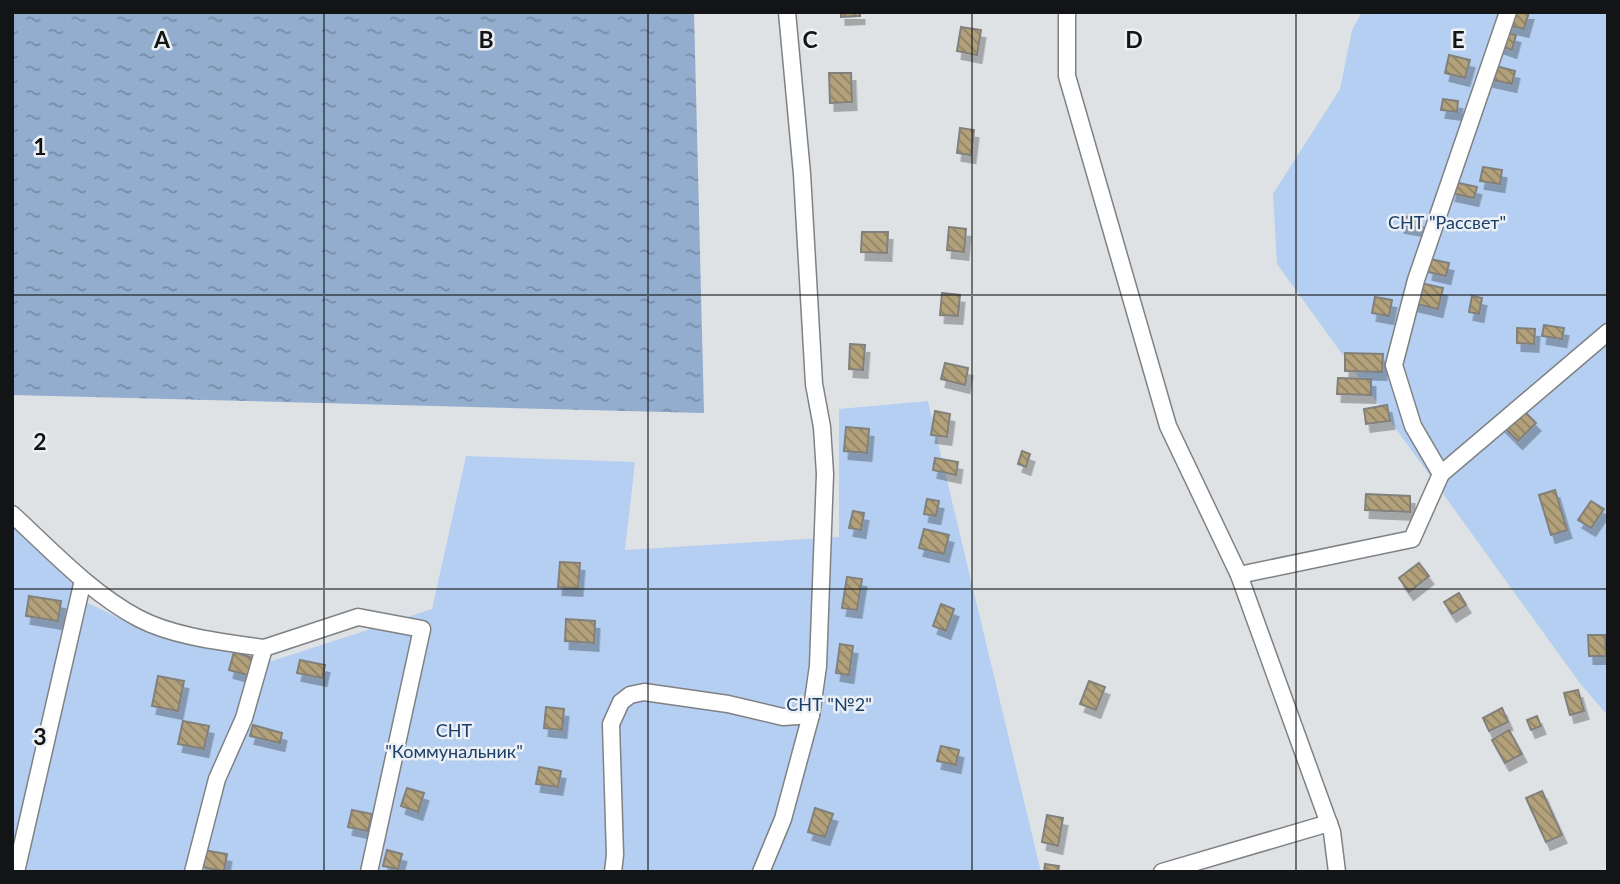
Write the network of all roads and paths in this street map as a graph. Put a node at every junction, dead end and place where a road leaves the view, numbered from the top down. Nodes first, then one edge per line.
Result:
1 (787, 12) edge
2 (1067, 12) edge
3 (1508, 12) edge
4 (1608, 332) edge
5 (1441, 474) junction
6 (12, 514) edge
7 (1238, 575) junction
8 (82, 580) junction
9 (264, 648) junction
10 (811, 715) junction
11 (1329, 823) junction
12 (16, 872) edge
13 (193, 872) edge
14 (369, 872) edge
15 (613, 872) edge
16 (761, 872) edge
17 (1163, 872) edge
18 (1337, 872) edge

1 - 10 lane
2 - 7 lane
3 - 5 lane
4 - 5 lane
5 - 7 lane
6 - 8 lane
7 - 11 lane
8 - 9 lane
8 - 12 lane
9 - 13 lane
9 - 14 lane
10 - 15 lane
10 - 16 lane
11 - 17 lane
11 - 18 lane

